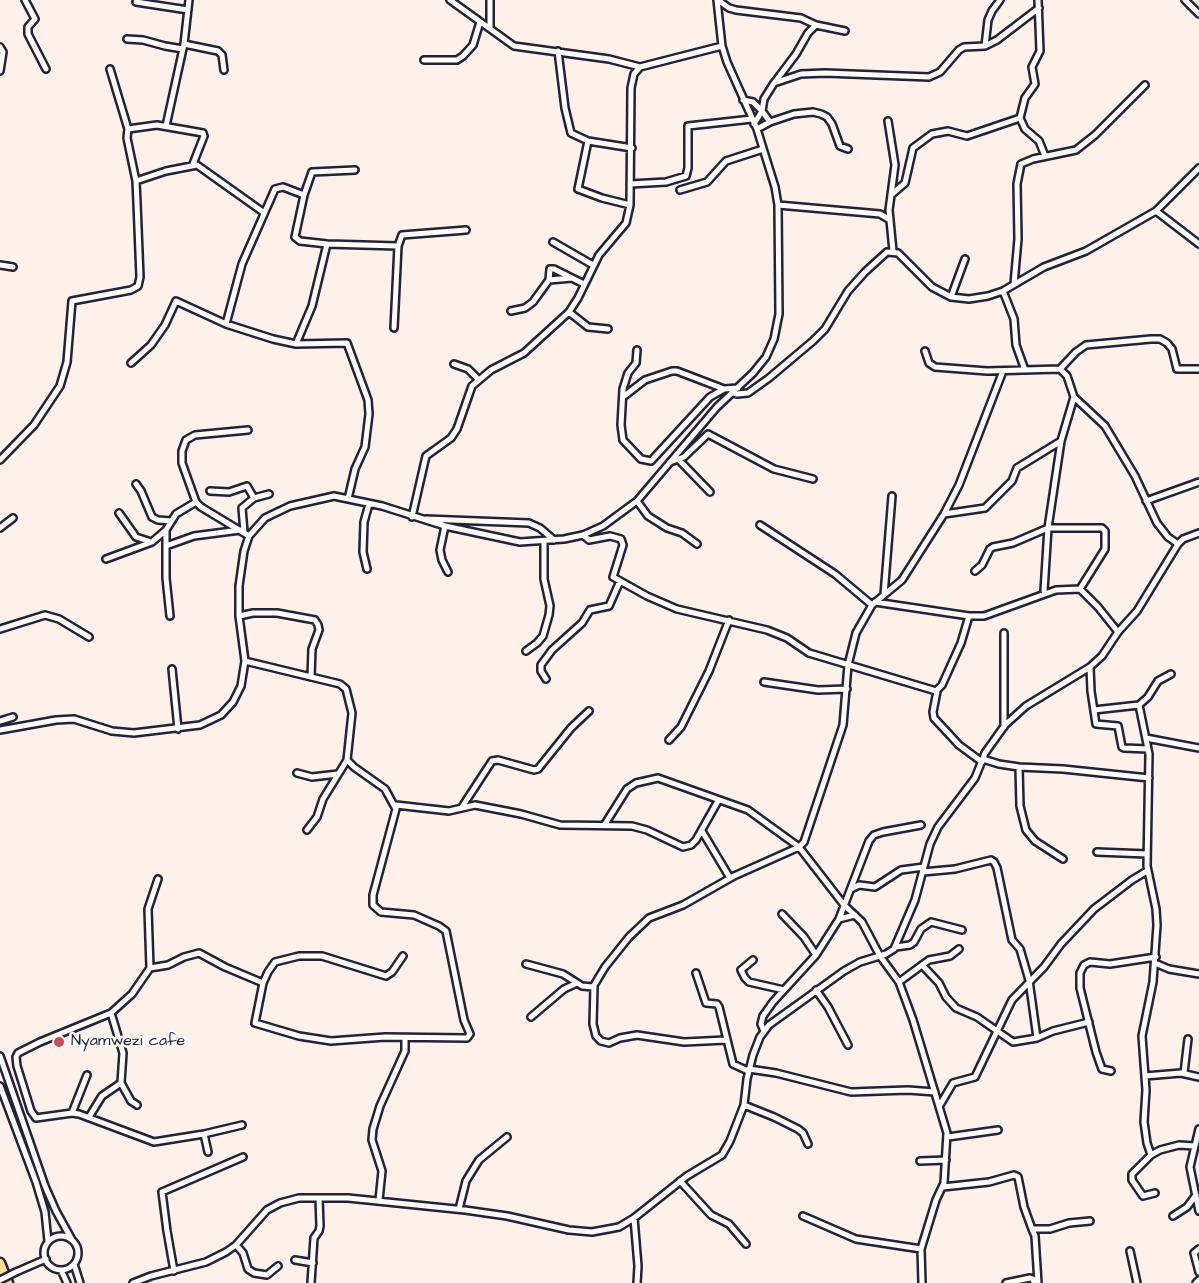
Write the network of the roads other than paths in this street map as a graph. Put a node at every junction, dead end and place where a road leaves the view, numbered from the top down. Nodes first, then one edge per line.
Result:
1 (25, 0) edge
2 (189, 0) edge
3 (450, 0) edge
4 (490, 0) edge
5 (717, 0) edge
6 (1000, 0) edge
7 (1038, 0) edge
8 (1185, 0) edge
9 (136, 2) dead end
10 (1039, 8) junction
11 (188, 10) junction
12 (1199, 14) edge
13 (480, 22) junction
14 (816, 26) junction
15 (490, 28) junction
16 (846, 31) dead end
17 (127, 39) dead end
18 (0, 46) edge
19 (183, 46) junction
20 (722, 46) junction
21 (985, 46) junction
22 (558, 51) junction
23 (424, 60) dead end
24 (640, 68) junction
25 (46, 69) dead end
26 (110, 69) dead end
27 (224, 70) dead end
28 (0, 71) edge
29 (774, 83) junction
30 (1145, 85) dead end
31 (743, 100) junction
32 (762, 111) junction
33 (1020, 118) junction
34 (888, 121) dead end
35 (770, 122) junction
36 (754, 124) junction
37 (166, 126) junction
38 (128, 129) junction
39 (588, 141) junction
40 (632, 148) junction
41 (763, 149) junction
42 (848, 149) dead end
43 (1045, 156) junction
44 (194, 164) junction
45 (1199, 168) edge
46 (355, 171) dead end
47 (136, 181) junction
48 (630, 184) junction
49 (680, 190) dead end
50 (304, 195) junction
51 (891, 195) junction
52 (630, 205) junction
53 (778, 205) junction
54 (263, 212) junction
55 (1156, 212) junction
56 (890, 220) junction
57 (466, 230) dead end
58 (553, 242) dead end
59 (327, 244) junction
60 (1199, 244) edge
61 (398, 246) junction
62 (893, 251) junction
63 (965, 259) dead end
64 (0, 265) edge
65 (593, 265) junction
66 (13, 267) dead end
67 (572, 278) junction
68 (549, 280) junction
69 (584, 284) junction
70 (1014, 285) junction
71 (1003, 291) junction
72 (951, 297) junction
73 (512, 311) dead end
74 (569, 312) junction
75 (226, 324) junction
76 (394, 328) dead end
77 (608, 329) dead end
78 (296, 344) junction
79 (637, 350) dead end
80 (925, 351) dead end
81 (131, 363) dead end
82 (454, 364) dead end
83 (1060, 369) junction
84 (1199, 369) edge
85 (1025, 370) junction
86 (1004, 371) junction
87 (479, 380) junction
88 (724, 389) junction
89 (735, 390) junction
90 (1074, 397) junction
91 (622, 398) junction
92 (248, 430) dead end
93 (1061, 441) junction
94 (0, 460) edge
95 (679, 460) junction
96 (670, 462) junction
97 (813, 479) dead end
98 (1199, 482) edge
99 (136, 484) dead end
100 (210, 491) dead end
101 (710, 492) dead end
102 (268, 494) dead end
103 (892, 496) dead end
104 (254, 498) junction
105 (348, 499) junction
106 (637, 501) junction
107 (1146, 501) junction
108 (196, 502) junction
109 (369, 504) junction
110 (119, 513) dead end
111 (944, 514) junction
112 (412, 517) junction
113 (13, 518) dead end
114 (419, 519) junction
115 (171, 521) junction
116 (760, 525) dead end
117 (445, 526) junction
118 (0, 528) edge
119 (1048, 528) junction
120 (166, 530) junction
121 (244, 532) junction
122 (1199, 533) edge
123 (583, 535) junction
124 (554, 540) junction
125 (544, 541) junction
126 (152, 542) junction
127 (697, 544) dead end
128 (1178, 544) junction
129 (166, 546) junction
130 (106, 559) dead end
131 (367, 569) dead end
132 (975, 571) dead end
133 (448, 572) dead end
134 (620, 581) junction
135 (1080, 589) junction
136 (1044, 591) dead end
137 (884, 595) junction
138 (873, 603) junction
139 (170, 616) dead end
140 (239, 616) junction
141 (969, 616) junction
142 (729, 621) junction
143 (0, 629) edge
144 (1119, 632) junction
145 (1004, 633) dead end
146 (89, 637) dead end
147 (526, 651) dead end
148 (245, 660) junction
149 (848, 665) junction
150 (1090, 667) junction
151 (172, 669) dead end
152 (1171, 674) dead end
153 (311, 677) junction
154 (546, 679) dead end
155 (764, 682) dead end
156 (847, 689) junction
157 (937, 691) junction
158 (1139, 705) junction
159 (1094, 710) junction
160 (589, 711) dead end
161 (13, 717) dead end
162 (0, 721) edge
163 (1004, 727) junction
164 (178, 729) junction
165 (0, 730) edge
166 (1146, 738) junction
167 (669, 740) dead end
168 (1199, 748) edge
169 (1148, 749) junction
170 (347, 760) junction
171 (982, 760) junction
172 (1019, 767) junction
173 (297, 773) dead end
174 (338, 774) junction
175 (1149, 778) junction
176 (718, 801) junction
177 (396, 805) junction
178 (462, 807) junction
179 (605, 824) junction
180 (921, 825) dead end
181 (307, 830) dead end
182 (702, 831) junction
183 (799, 847) junction
184 (1097, 852) dead end
185 (1147, 854) junction
186 (1063, 859) dead end
187 (923, 870) junction
188 (1147, 871) junction
189 (730, 878) junction
190 (158, 879) dead end
191 (851, 889) junction
192 (844, 905) junction
193 (782, 914) dead end
194 (855, 915) junction
195 (839, 919) junction
196 (962, 930) dead end
197 (896, 947) junction
198 (959, 949) dead end
199 (816, 955) junction
200 (403, 956) dead end
201 (880, 956) junction
202 (753, 960) dead end
203 (1155, 960) junction
204 (526, 964) dead end
205 (922, 965) junction
206 (150, 968) junction
207 (696, 973) dead end
208 (1199, 974) edge
209 (1029, 980) junction
210 (899, 982) junction
211 (263, 983) junction
212 (577, 983) junction
213 (594, 986) junction
214 (784, 990) junction
215 (816, 990) junction
216 (111, 1013) junction
217 (531, 1017) dead end
218 (1089, 1022) junction
219 (997, 1030) junction
220 (764, 1031) junction
221 (405, 1038) junction
222 (1037, 1038) junction
223 (1188, 1039) dead end
224 (726, 1040) junction
225 (848, 1045) dead end
226 (0, 1056) edge
227 (748, 1070) junction
228 (1111, 1071) dead end
229 (1184, 1073) junction
230 (87, 1075) dead end
231 (1145, 1076) junction
232 (1199, 1077) edge
233 (121, 1083) junction
234 (0, 1086) edge
235 (935, 1092) junction
236 (137, 1105) dead end
237 (744, 1105) junction
238 (940, 1105) junction
239 (72, 1113) junction
240 (89, 1117) junction
241 (242, 1125) dead end
242 (1199, 1129) edge
243 (998, 1130) dead end
244 (204, 1134) junction
245 (507, 1137) dead end
246 (948, 1137) junction
247 (808, 1144) dead end
248 (1195, 1146) junction
249 (208, 1152) dead end
250 (1151, 1155) junction
251 (243, 1157) dead end
252 (946, 1160) junction
253 (920, 1161) dead end
254 (680, 1181) junction
255 (943, 1187) junction
256 (1155, 1193) dead end
257 (1196, 1195) junction
258 (320, 1198) junction
259 (379, 1200) junction
260 (459, 1209) junction
261 (1199, 1211) edge
262 (803, 1216) dead end
263 (1173, 1216) dead end
264 (634, 1218) junction
265 (1090, 1221) dead end
266 (1032, 1229) junction
267 (72, 1240) junction
268 (48, 1241) junction
269 (746, 1244) dead end
270 (236, 1245) junction
271 (921, 1249) junction
272 (1199, 1249) edge
273 (1130, 1251) dead end
274 (46, 1259) junction
275 (295, 1260) dead end
276 (0, 1263) edge
277 (313, 1263) junction
278 (74, 1264) junction
279 (278, 1266) dead end
280 (61, 1270) junction
281 (174, 1270) junction
282 (1199, 1272) edge
283 (0, 1280) edge
284 (8, 1283) edge
285 (67, 1283) edge
286 (80, 1283) edge
287 (133, 1283) edge
288 (312, 1283) edge
289 (637, 1283) edge
290 (922, 1283) edge
291 (1006, 1283) edge
292 (1036, 1283) edge
293 (1137, 1283) edge

1 - 25 street
2 - 11 street
3 - 13 street
4 - 15 street
5 - 14 street
5 - 20 street
6 - 21 street
7 - 10 street
8 - 12 street
9 - 11 street
10 - 21 street
10 - 33 street
11 - 19 street
13 - 15 street
13 - 23 street
14 - 16 street
14 - 29 street
15 - 22 street
17 - 19 street
18 - 28 street
19 - 27 street
19 - 37 street
20 - 24 street
20 - 31 street
21 - 29 street
22 - 24 street
22 - 39 street
24 - 40 street
26 - 38 street
29 - 32 street
30 - 43 street
31 - 32 street
31 - 36 street
32 - 35 street
32 - 36 street
33 - 43 street
33 - 51 street
34 - 51 street
35 - 36 street
35 - 42 street
36 - 41 street
36 - 48 street
37 - 38 street
37 - 44 street
38 - 47 street
39 - 40 street
39 - 52 street
40 - 48 street
41 - 49 street
41 - 53 street
43 - 70 street
44 - 47 street
44 - 54 street
45 - 55 street
46 - 50 street
47 - 94 street
48 - 52 street
50 - 54 street
50 - 59 street
51 - 56 street
52 - 65 street
53 - 56 street
53 - 89 street
54 - 75 street
55 - 60 street
55 - 70 street
56 - 62 street
57 - 61 street
58 - 65 street
59 - 61 street
59 - 78 street
61 - 76 street
62 - 72 street
62 - 89 street
63 - 72 street
64 - 66 street
65 - 69 street
67 - 68 street
67 - 68 street
67 - 69 street
68 - 73 street
69 - 74 street
70 - 71 street
71 - 72 street
71 - 85 street
74 - 77 street
74 - 87 street
75 - 78 street
75 - 81 street
78 - 105 street
79 - 91 street
80 - 86 street
82 - 87 street
83 - 84 street
83 - 85 street
83 - 90 street
85 - 86 street
86 - 111 street
87 - 112 street
88 - 89 street
88 - 91 street
88 - 91 street
89 - 96 street
90 - 93 street
90 - 107 street
92 - 108 street
93 - 111 street
93 - 119 street
95 - 96 street
95 - 97 street
95 - 101 street
96 - 106 street
98 - 107 street
99 - 115 street
100 - 104 street
102 - 104 street
103 - 137 street
104 - 121 street
105 - 109 street
105 - 121 street
106 - 123 street
106 - 127 street
107 - 128 street
108 - 115 street
108 - 121 street
109 - 112 street
109 - 131 street
110 - 126 street
111 - 137 street
112 - 114 street
113 - 118 street
114 - 117 street
114 - 124 street
115 - 120 street
116 - 138 street
117 - 125 street
117 - 133 street
119 - 132 street
119 - 135 street
119 - 136 street
120 - 126 street
120 - 129 street
121 - 129 street
121 - 140 street
122 - 128 street
123 - 124 street
123 - 134 street
124 - 125 street
125 - 147 street
126 - 130 street
128 - 144 street
129 - 139 street
134 - 142 street
134 - 154 street
135 - 141 street
135 - 144 street
137 - 138 street
138 - 141 street
138 - 149 street
140 - 148 street
140 - 153 street
141 - 157 street
142 - 149 street
142 - 167 street
143 - 146 street
144 - 150 street
145 - 163 street
148 - 153 street
148 - 164 street
149 - 156 street
149 - 157 street
150 - 159 street
150 - 163 street
151 - 164 street
152 - 158 street
153 - 170 street
155 - 156 street
156 - 183 street
157 - 171 street
158 - 159 street
158 - 166 street
159 - 169 street
160 - 178 street
161 - 162 street
163 - 171 street
164 - 165 street
166 - 168 street
166 - 169 street
169 - 175 street
170 - 174 street
170 - 177 street
171 - 172 street
171 - 187 street
172 - 175 street
172 - 186 street
173 - 174 street
174 - 181 street
175 - 185 street
176 - 179 street
176 - 182 street
176 - 183 street
177 - 178 street
177 - 221 street
178 - 179 street
179 - 182 street
180 - 191 street
182 - 189 street
183 - 189 street
183 - 192 street
184 - 185 street
185 - 188 street
187 - 191 street
187 - 197 street
187 - 209 street
188 - 203 street
188 - 209 street
189 - 213 street
190 - 206 street
191 - 192 street
192 - 194 street
192 - 195 street
193 - 199 street
194 - 195 street
194 - 201 street
195 - 199 street
196 - 197 street
197 - 201 street
198 - 205 street
199 - 214 street
200 - 211 street
201 - 210 street
201 - 215 street
202 - 214 street
203 - 208 street
203 - 218 street
203 - 231 street
204 - 212 street
205 - 210 street
205 - 219 street
206 - 211 street
206 - 216 street
207 - 224 street
209 - 219 street
209 - 222 street
210 - 235 street
211 - 221 street
212 - 213 street
212 - 217 street
213 - 224 street
214 - 220 street
215 - 220 street
215 - 225 street
216 - 233 street
216 - 239 street
218 - 222 street
218 - 228 street
219 - 222 street
219 - 238 street
220 - 227 street
221 - 259 street
223 - 229 street
224 - 227 street
226 - 267 street
227 - 235 street
227 - 237 street
229 - 231 street
229 - 232 street
230 - 239 street
231 - 250 street
233 - 236 street
233 - 240 street
234 - 268 street
235 - 238 street
237 - 247 street
237 - 254 street
238 - 246 street
239 - 240 street
240 - 244 street
241 - 244 street
242 - 248 street
243 - 246 street
244 - 249 street
245 - 260 street
246 - 252 street
248 - 250 street
248 - 257 street
250 - 256 street
251 - 281 street
252 - 253 street
252 - 255 street
254 - 264 street
254 - 269 street
255 - 266 street
255 - 271 street
257 - 261 street
257 - 263 street
258 - 259 street
258 - 270 street
258 - 277 street
259 - 260 street
260 - 264 street
262 - 271 street
264 - 289 street
265 - 266 street
266 - 292 street
267 - 268 street
267 - 278 street
268 - 274 street
270 - 279 street
270 - 281 street
271 - 290 street
272 - 282 street
273 - 293 street
274 - 280 street
274 - 283 street, bridge
275 - 277 street
276 - 284 highway
277 - 288 street
278 - 280 street
278 - 286 street
280 - 285 street
281 - 287 street
291 - 292 street

